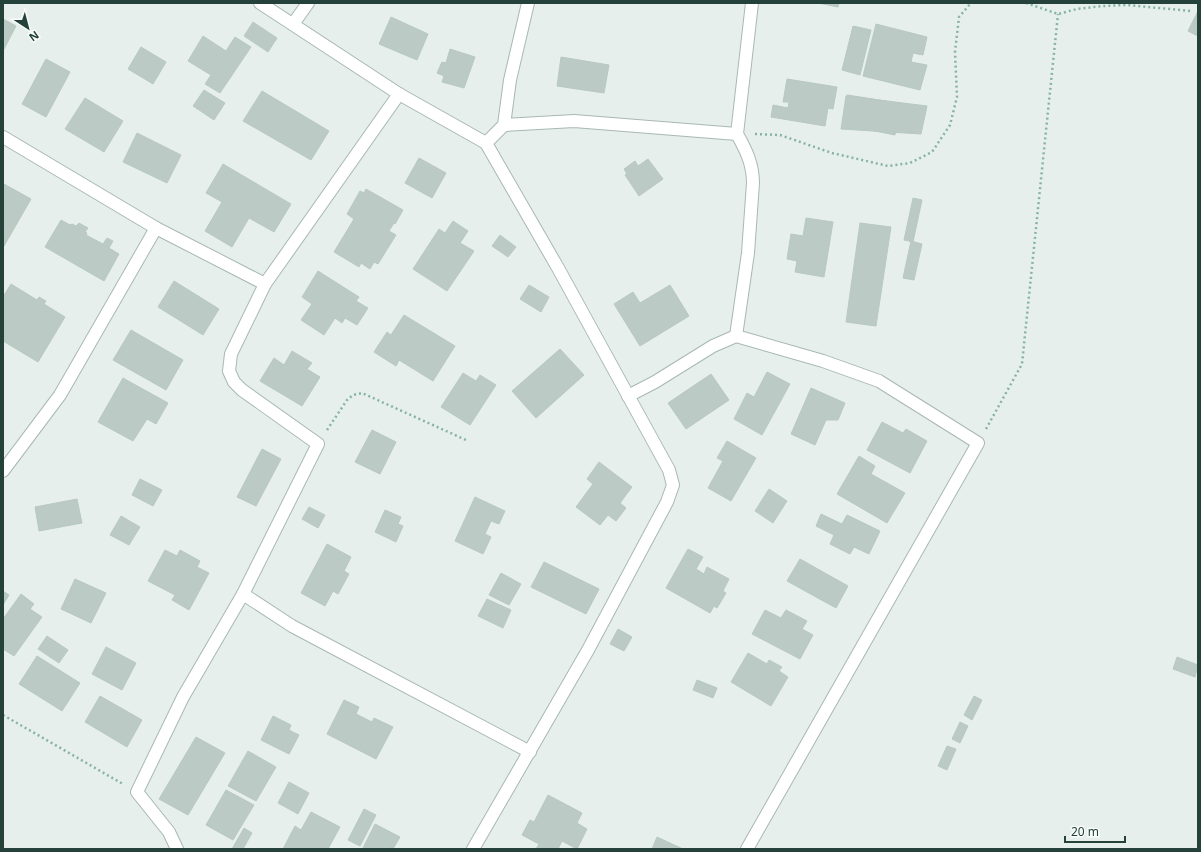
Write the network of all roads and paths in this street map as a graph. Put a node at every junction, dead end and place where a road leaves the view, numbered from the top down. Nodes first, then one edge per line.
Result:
1 (260, 3) edge
2 (308, 3) edge
3 (528, 3) edge
4 (752, 3) edge
5 (971, 3) edge
6 (1026, 3) edge
7 (1191, 11) dead end
8 (1058, 14) junction
9 (293, 24) junction
10 (399, 94) junction
11 (504, 125) junction
12 (737, 134) junction
13 (3, 137) edge
14 (486, 143) junction
15 (156, 228) junction
16 (265, 284) junction
17 (736, 336) junction
18 (628, 396) junction
19 (466, 440) dead end
20 (978, 443) junction
21 (318, 444) junction
22 (3, 471) edge
23 (243, 594) junction
24 (3, 714) edge
25 (530, 752) junction
26 (137, 792) junction
27 (479, 847) edge
28 (177, 849) edge
29 (747, 849) edge

1 - 9 street
2 - 9 street
3 - 11 street
4 - 12 street
5 - 12 path
6 - 8 path
7 - 8 path
8 - 20 path
9 - 10 street
10 - 14 street
10 - 16 street
11 - 12 street
11 - 14 street
12 - 17 street
13 - 15 street
14 - 18 street
15 - 16 street
15 - 22 street
16 - 21 street
17 - 18 street
17 - 20 street
18 - 25 street
19 - 21 path
20 - 29 street
21 - 23 street
23 - 25 street
23 - 26 street
24 - 26 path
25 - 27 street
26 - 28 street

